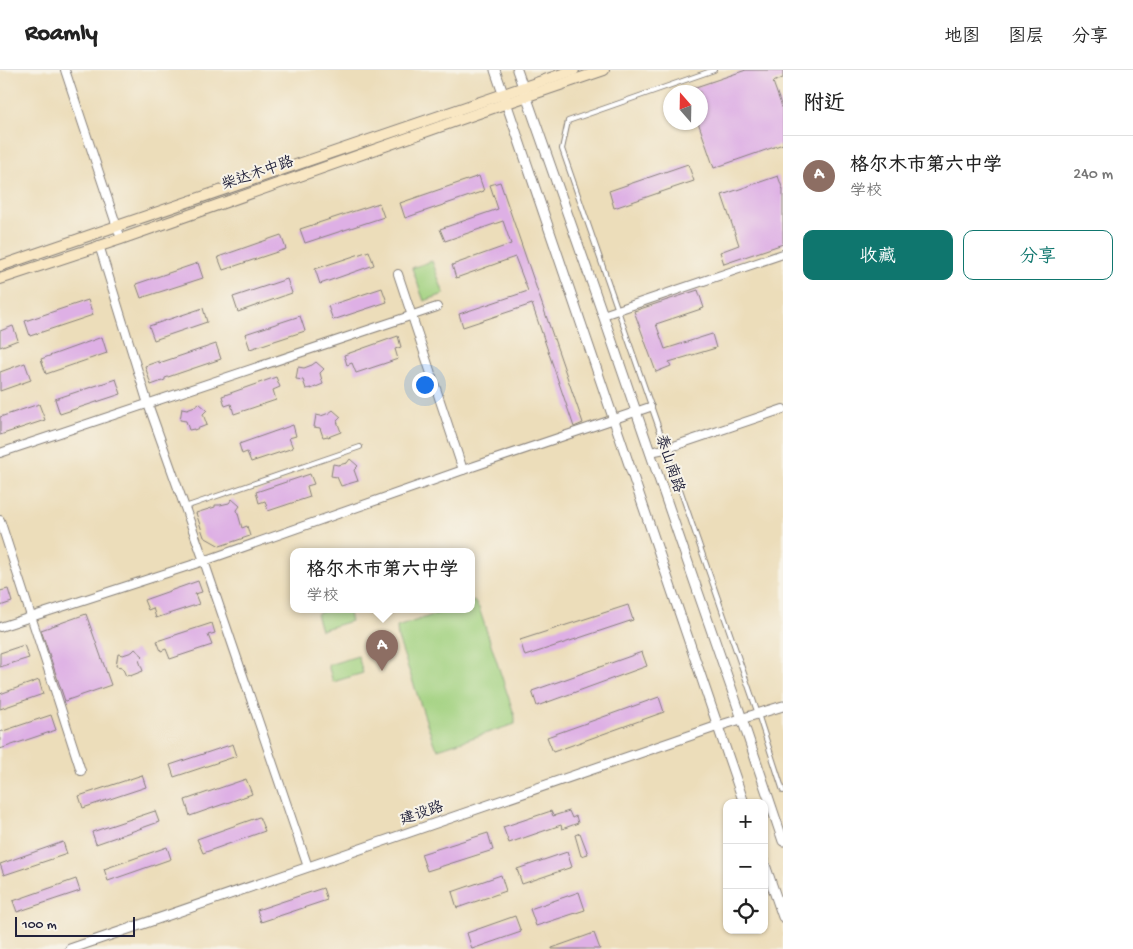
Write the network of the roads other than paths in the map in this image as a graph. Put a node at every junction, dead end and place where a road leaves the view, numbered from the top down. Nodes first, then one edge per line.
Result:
1 (65, 70) edge
2 (495, 70) edge
3 (517, 70) edge
4 (574, 70) edge
5 (604, 70) edge
6 (714, 70) edge
7 (525, 92) junction
8 (505, 98) junction
9 (116, 226) junction
10 (121, 239) junction
11 (99, 245) junction
12 (783, 254) edge
13 (0, 266) edge
14 (398, 274) dead end
15 (0, 279) edge
16 (437, 307) dead end
17 (617, 310) junction
18 (603, 315) junction
19 (412, 316) junction
20 (148, 404) junction
21 (650, 407) junction
22 (783, 409) edge
23 (636, 412) junction
24 (614, 419) junction
25 (360, 447) dead end
26 (665, 449) junction
27 (650, 452) junction
28 (0, 453) edge
29 (463, 470) junction
30 (185, 507) junction
31 (0, 520) edge
32 (204, 561) junction
33 (31, 617) junction
34 (0, 627) edge
35 (783, 706) edge
36 (758, 714) junction
37 (742, 719) junction
38 (718, 726) junction
39 (81, 771) dead end
40 (783, 791) edge
41 (743, 799) edge
42 (783, 841) edge
43 (308, 867) junction
44 (768, 874) edge
45 (783, 917) edge
46 (72, 949) edge

1 - 9 street
2 - 8 street
3 - 7 street, 泰山南路
4 - 7 main road
5 - 7 main road
6 - 17 lane
7 - 8 main road, 柴达木中路
7 - 18 street, 泰山南路
8 - 9 main road, 柴达木中路
8 - 10 main road, 柴达木中路
8 - 24 street
9 - 10 street
9 - 13 main road, 柴达木中路
10 - 11 main road, 柴达木中路
11 - 15 main road, 柴达木中路
11 - 20 street
12 - 17 street
14 - 19 street
16 - 19 street
17 - 18 street
17 - 21 lane
18 - 23 street, 泰山南路
19 - 20 street
19 - 29 street
20 - 28 street
20 - 30 street
21 - 23 street
21 - 26 lane
22 - 26 street
23 - 24 street
23 - 27 street, 泰山南路
24 - 29 street
24 - 38 street
25 - 30 lane
26 - 27 street
26 - 36 lane
27 - 37 street, 泰山南路
29 - 32 street
30 - 32 street
31 - 33 street
32 - 33 street
32 - 43 street
33 - 34 street
33 - 39 street
35 - 36 street, 建设路
36 - 37 street, 建设路
36 - 40 lane
37 - 38 street, 建设路
37 - 42 street, 泰山南路
38 - 41 street
38 - 43 street, 建设路
43 - 46 street, 建设路
44 - 45 street

